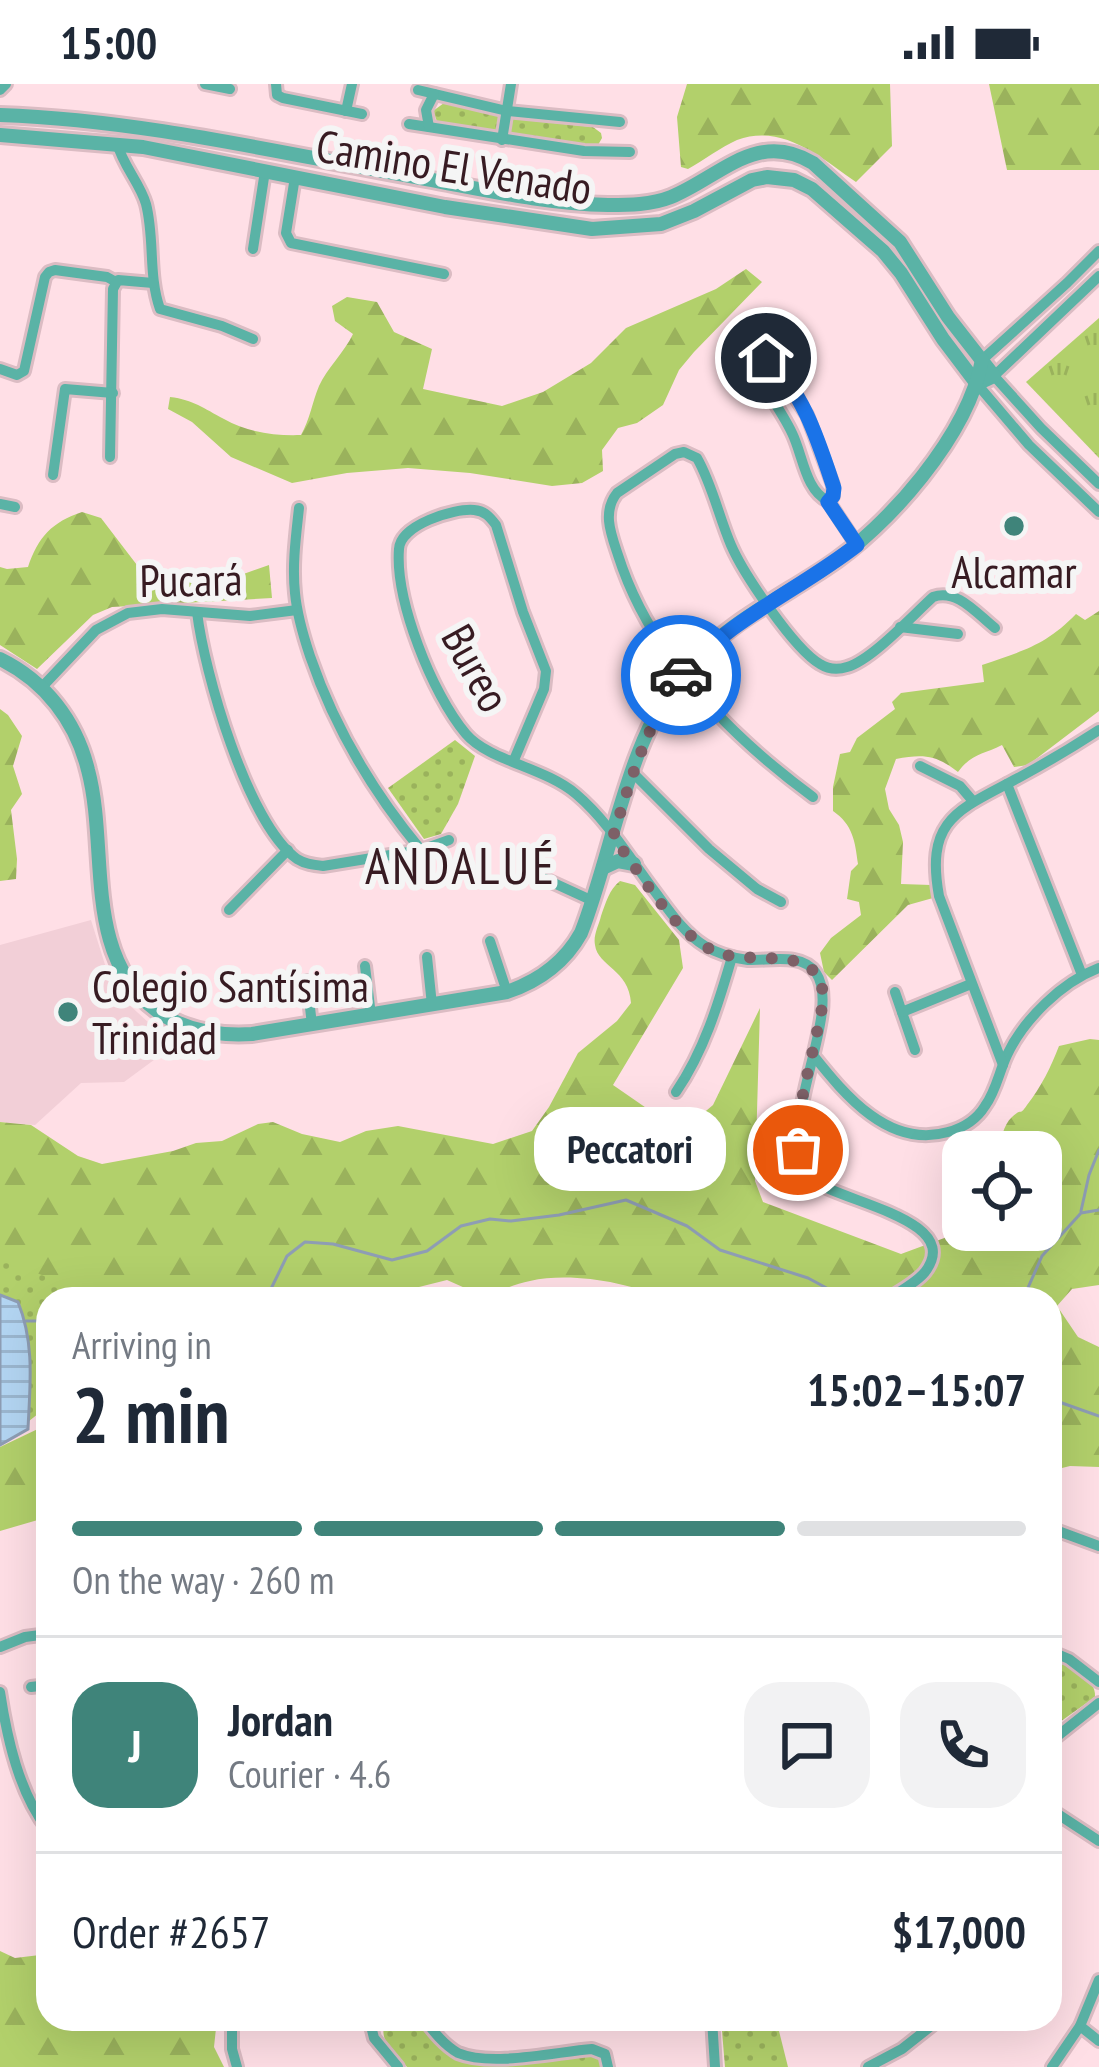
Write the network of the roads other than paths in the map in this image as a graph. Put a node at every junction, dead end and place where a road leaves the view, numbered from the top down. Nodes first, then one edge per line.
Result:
1 (205, 84) edge
2 (276, 84) edge
3 (352, 84) edge
4 (512, 84) edge
5 (230, 89) dead end
6 (418, 90) dead end
7 (434, 94) junction
8 (346, 111) junction
9 (507, 111) junction
10 (0, 115) edge
11 (362, 115) dead end
12 (409, 124) dead end
13 (429, 127) junction
14 (0, 135) edge
15 (502, 140) junction
16 (117, 143) junction
17 (607, 152) junction
18 (630, 152) dead end
19 (265, 171) junction
20 (296, 177) junction
21 (470, 188) junction
22 (466, 210) junction
23 (253, 249) dead end
24 (1096, 259) edge
25 (444, 274) dead end
26 (1099, 276) edge
27 (116, 282) junction
28 (153, 283) junction
29 (253, 339) dead end
30 (982, 360) junction
31 (0, 369) edge
32 (994, 376) junction
33 (977, 384) junction
34 (112, 393) junction
35 (110, 457) dead end
36 (53, 475) dead end
37 (1099, 484) edge
38 (828, 502) junction
39 (0, 503) edge
40 (16, 507) dead end
41 (299, 508) dead end
42 (1099, 512) edge
43 (857, 545) junction
44 (767, 605) junction
45 (297, 610) junction
46 (197, 612) junction
47 (900, 627) junction
48 (995, 628) dead end
49 (958, 634) dead end
50 (0, 659) edge
51 (682, 674) junction
52 (42, 687) junction
53 (1096, 731) edge
54 (1099, 746) edge
55 (514, 760) junction
56 (920, 766) dead end
57 (633, 773) junction
58 (1006, 784) junction
59 (813, 797) dead end
60 (972, 800) junction
61 (613, 837) junction
62 (449, 840) dead end
63 (288, 850) junction
64 (421, 850) junction
65 (634, 864) junction
66 (604, 868) junction
67 (545, 879) dead end
68 (593, 901) junction
69 (781, 902) dead end
70 (229, 910) dead end
71 (490, 941) dead end
72 (427, 957) dead end
73 (732, 957) junction
74 (365, 966) dead end
75 (1099, 968) edge
76 (1082, 975) junction
77 (307, 981) dead end
78 (971, 984) junction
79 (508, 992) junction
80 (895, 992) dead end
81 (432, 1005) junction
82 (902, 1012) junction
83 (371, 1015) junction
84 (311, 1025) junction
85 (915, 1050) dead end
86 (812, 1055) junction
87 (1003, 1065) junction
88 (676, 1092) dead end
89 (905, 1287) edge
90 (1062, 1532) edge
91 (1099, 1546) edge
92 (36, 1636) edge
93 (0, 1647) edge
94 (1062, 1656) edge
95 (1099, 1682) edge
96 (36, 1686) edge
97 (32, 1687) dead end
98 (0, 1692) edge
99 (1099, 1702) edge
100 (1062, 1732) edge
101 (36, 1812) edge
102 (1062, 1817) edge
103 (1099, 1841) edge
104 (1099, 1980) edge
105 (1080, 2026) junction
106 (232, 2031) edge
107 (372, 2031) edge
108 (435, 2031) edge
109 (713, 2031) edge
110 (925, 2031) edge
111 (1099, 2041) edge
112 (237, 2067) edge
113 (398, 2067) edge
114 (608, 2067) edge
115 (715, 2067) edge
116 (868, 2067) edge
117 (1052, 2067) edge

1 - 5 street
2 - 8 street
3 - 8 street
4 - 9 street
6 - 7 street
7 - 9 street
7 - 13 street
8 - 11 street
9 - 15 street
9 - 17 street
10 - 21 street, Camino El Venado
12 - 13 street
13 - 15 street
14 - 16 street, Camino El Venado
15 - 17 street
16 - 19 street, Camino El Venado
16 - 28 street
17 - 18 street
19 - 20 street, Camino El Venado
19 - 23 street
20 - 22 street, Camino El Venado
20 - 25 street
21 - 22 street
21 - 30 street, Camino El Venado
22 - 33 street, Camino El Venado
24 - 30 street
26 - 32 street
27 - 28 street
27 - 31 street
27 - 34 street
28 - 29 street
30 - 32 street, Camino El Venado
30 - 33 street
32 - 33 street
32 - 37 street, Camino El Venado
33 - 42 street, Camino El Venado
33 - 43 street
34 - 35 street
34 - 36 street
38 - 38 street
38 - 43 street
39 - 40 street
41 - 45 street
43 - 44 street
44 - 47 street
44 - 51 street
44 - 51 street
45 - 46 street, Pucará
45 - 64 street
46 - 52 street, Pucará
46 - 63 street
47 - 48 street
47 - 49 street
50 - 52 street
51 - 57 street
51 - 59 street
52 - 84 street
53 - 54 street
53 - 58 street
55 - 55 street, Bureo
55 - 61 street, Bureo
56 - 60 street
57 - 61 street
57 - 69 street
58 - 60 street
58 - 76 street
60 - 78 street
61 - 65 street, Bureo
61 - 66 street
62 - 64 street
63 - 64 street
63 - 70 street
65 - 66 street
65 - 73 street, Bureo
66 - 68 street
67 - 68 street
68 - 79 street
71 - 79 street
72 - 81 street
73 - 86 street
73 - 88 street
74 - 83 street
75 - 76 street
76 - 87 street
77 - 84 street
78 - 82 street
78 - 87 street
79 - 81 street
80 - 82 street
81 - 83 street
82 - 85 street
83 - 84 street
86 - 87 street
86 - 89 street
90 - 91 street
92 - 93 street
94 - 95 street
96 - 97 street
98 - 101 street
99 - 100 street
102 - 103 street
104 - 105 street
105 - 111 street
105 - 117 street
106 - 112 street
107 - 113 street
108 - 114 street
109 - 115 street
110 - 116 street

